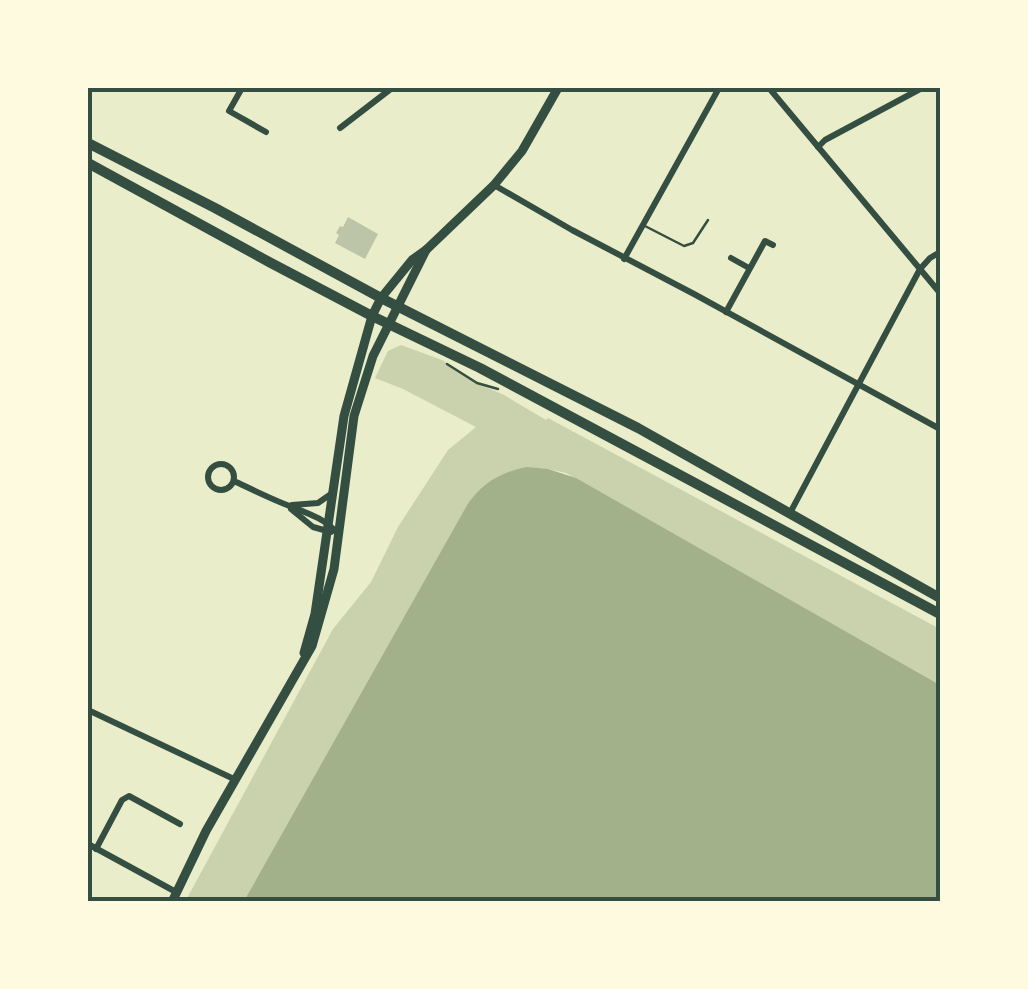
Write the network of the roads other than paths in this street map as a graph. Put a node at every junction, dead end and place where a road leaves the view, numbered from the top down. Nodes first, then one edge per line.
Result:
1 (242, 88) edge
2 (392, 88) edge
3 (558, 88) edge
4 (719, 88) edge
5 (769, 88) edge
6 (922, 88) edge
7 (340, 128) dead end
8 (266, 132) dead end
9 (88, 144) edge
10 (818, 147) junction
11 (88, 162) edge
12 (494, 185) junction
13 (708, 220) dead end
14 (643, 225) junction
15 (773, 245) dead end
16 (426, 250) junction
17 (940, 252) edge
18 (624, 258) junction
19 (731, 258) dead end
20 (749, 268) junction
21 (920, 269) junction
22 (940, 293) edge
23 (381, 298) junction
24 (398, 306) junction
25 (726, 312) junction
26 (372, 316) junction
27 (389, 324) junction
28 (858, 385) junction
29 (940, 429) edge
30 (234, 481) junction
31 (331, 494) junction
32 (286, 505) junction
33 (788, 514) junction
34 (330, 529) junction
35 (940, 598) edge
36 (940, 614) edge
37 (88, 710) edge
38 (236, 780) junction
39 (180, 824) dead end
40 (88, 844) edge
41 (96, 848) junction
42 (174, 897) edge

1 - 8 street
2 - 7 street
3 - 12 main road
4 - 14 street
5 - 10 street
6 - 10 street
9 - 23 highway
10 - 21 street
11 - 26 highway
12 - 16 main road
12 - 18 street
13 - 14 lane
14 - 18 street
15 - 20 street
16 - 23 main road
16 - 24 main road
17 - 21 street
18 - 25 street
19 - 20 street
20 - 25 street
21 - 22 street
21 - 28 street
23 - 24 highway
23 - 26 main road
24 - 27 main road
24 - 33 highway
25 - 28 street
26 - 27 highway
26 - 31 main road
27 - 34 main road
27 - 36 highway
28 - 29 street
28 - 33 street
30 - 30 street
30 - 32 street
31 - 32 street
31 - 34 main road
32 - 34 street
33 - 35 highway
34 - 38 main road
37 - 38 street
38 - 42 main road
39 - 41 street
40 - 41 street
41 - 42 street

